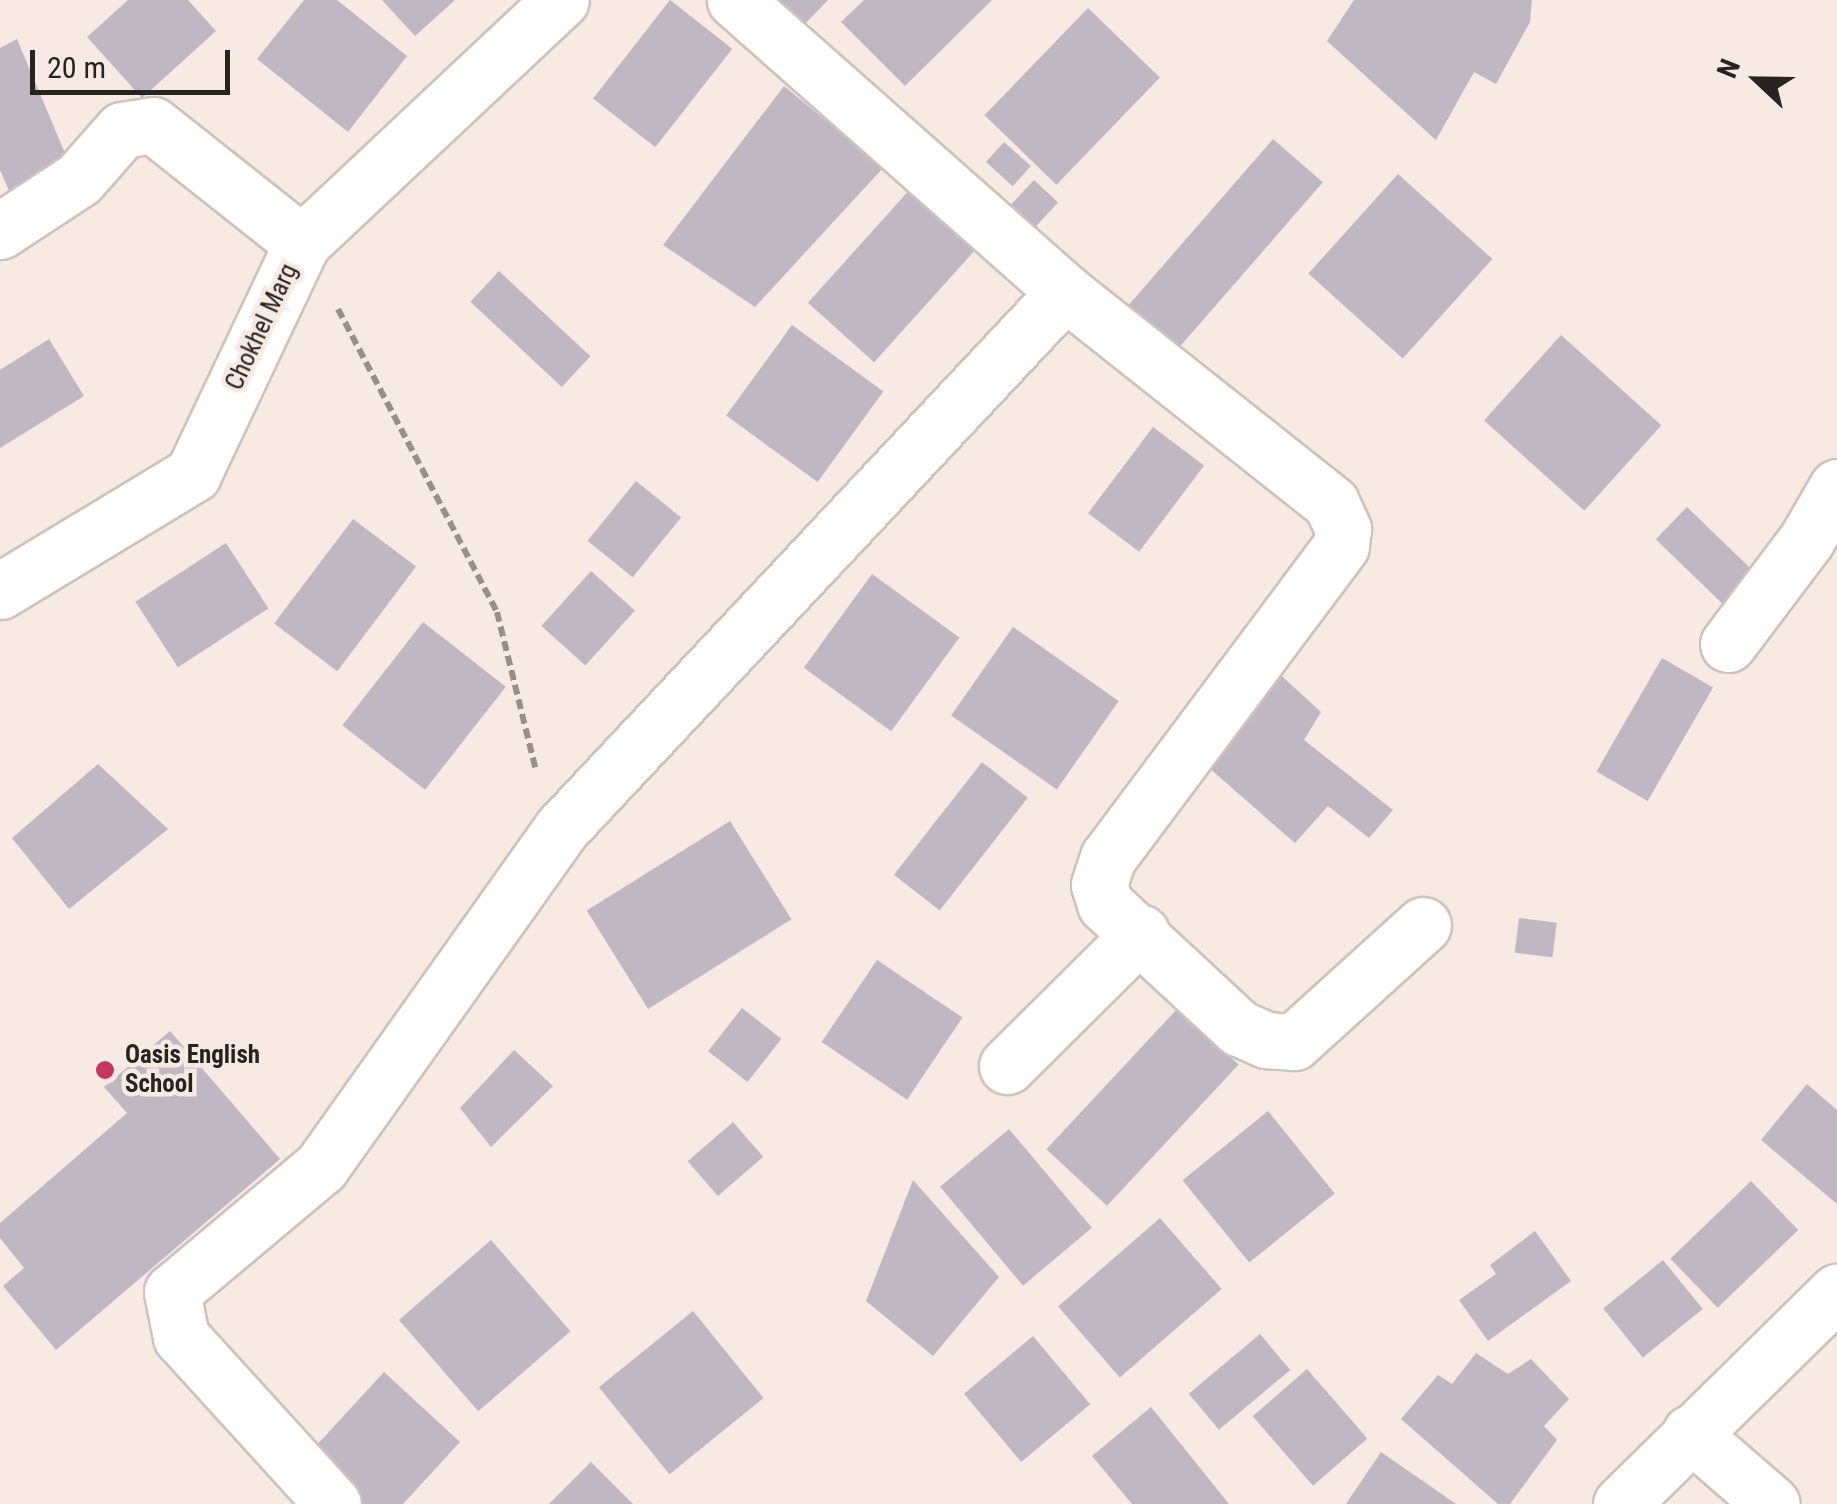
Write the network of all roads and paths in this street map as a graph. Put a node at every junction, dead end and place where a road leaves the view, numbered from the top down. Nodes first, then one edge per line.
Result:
1 (562, 0) edge
2 (735, 0) edge
3 (0, 231) edge
4 (302, 243) junction
5 (1065, 292) junction
6 (1837, 487) edge
7 (0, 591) edge
8 (1728, 644) dead end
9 (562, 828) junction
10 (1423, 925) dead end
11 (1141, 933) junction
12 (1006, 1066) dead end
13 (1837, 1292) edge
14 (1690, 1432) junction
15 (333, 1504) edge
16 (1621, 1504) edge
17 (1772, 1504) edge

1 - 4 street, Chokhel Marg
2 - 5 street
3 - 4 street
4 - 7 street, Chokhel Marg
4 - 9 path
5 - 9 street
5 - 11 street
6 - 8 street
9 - 15 street
10 - 11 street
11 - 12 street
13 - 14 street
14 - 16 street
14 - 17 street

